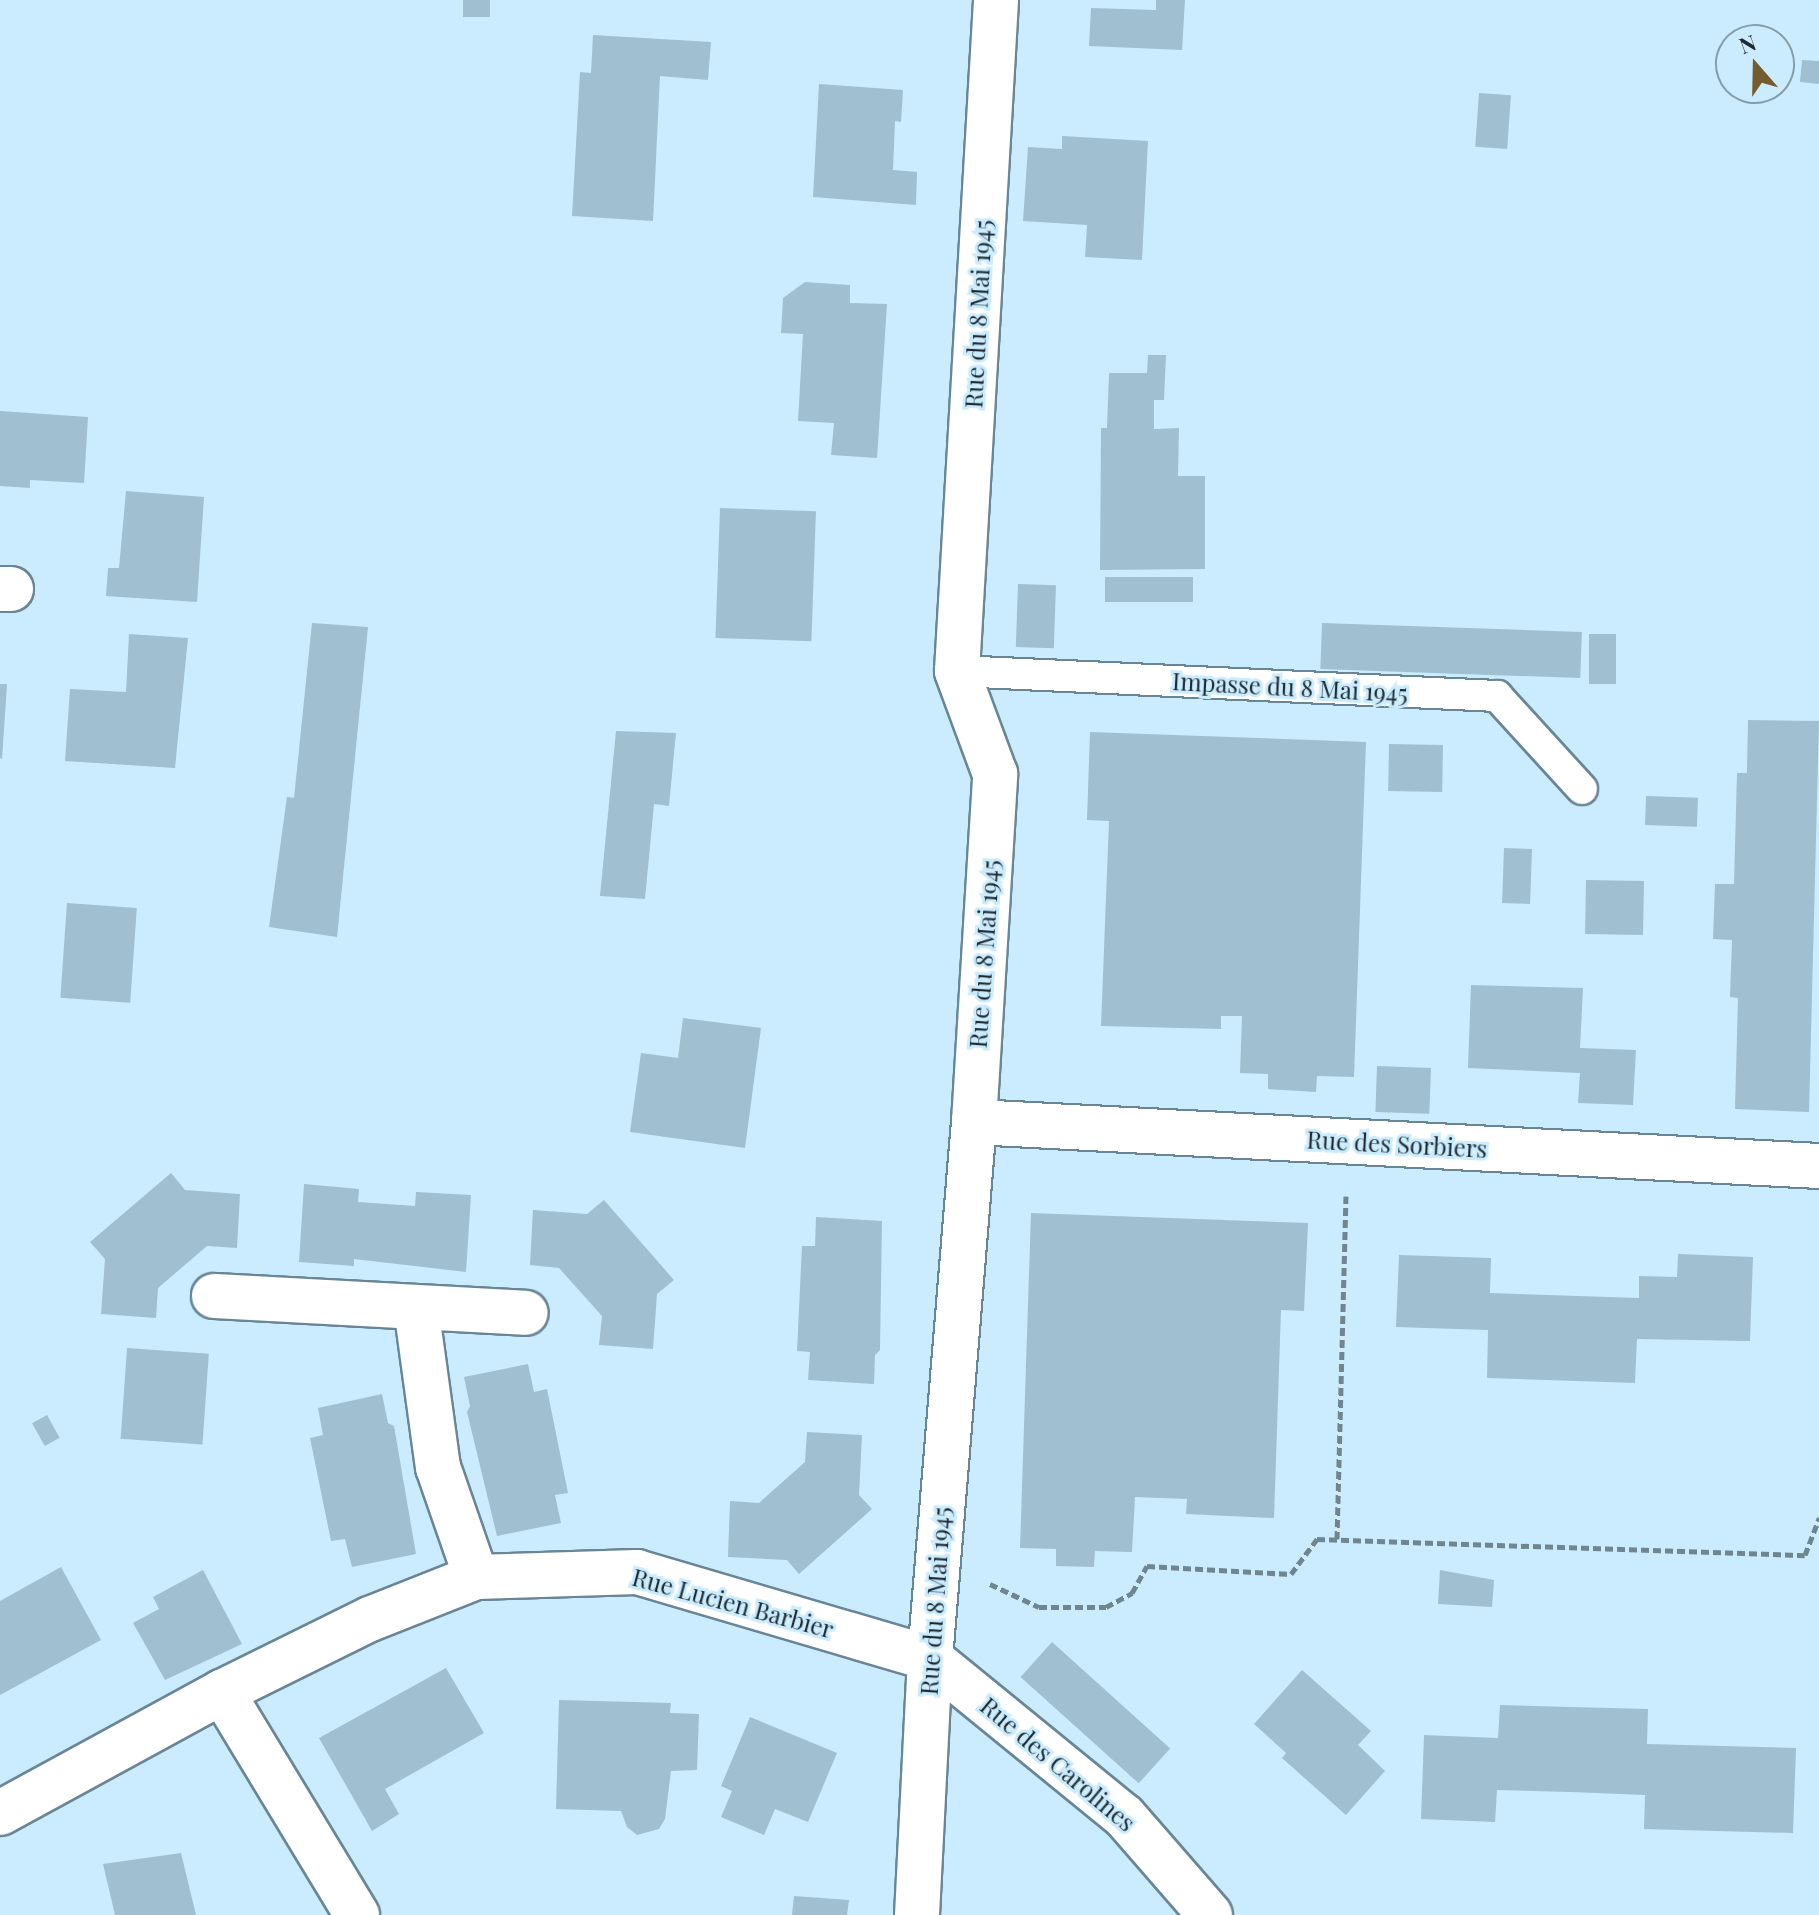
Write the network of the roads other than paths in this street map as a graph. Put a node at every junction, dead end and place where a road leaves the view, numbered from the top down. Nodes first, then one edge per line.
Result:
1 (996, 0) edge
2 (957, 671) junction
3 (1582, 789) dead end
4 (974, 1122) junction
5 (1819, 1166) edge
6 (214, 1296) dead end
7 (416, 1307) junction
8 (526, 1313) dead end
9 (476, 1577) junction
10 (930, 1658) junction
11 (222, 1692) junction
12 (0, 1813) edge
13 (357, 1915) edge
14 (917, 1915) edge
15 (1210, 1915) edge

1 - 2 street, Rue du 8 Mai 1945
2 - 3 lane, Impasse du 8 Mai 1945
2 - 4 street, Rue du 8 Mai 1945
4 - 5 street, Rue des Sorbiers
4 - 10 street, Rue du 8 Mai 1945
6 - 7 street
7 - 8 street
7 - 9 street
9 - 10 street, Rue Lucien Barbier
9 - 11 street, Rue Lucien Barbier
10 - 14 street, Rue du 8 Mai 1945
10 - 15 street, Rue des Carolines
11 - 12 street, Rue Lucien Barbier
11 - 13 street

